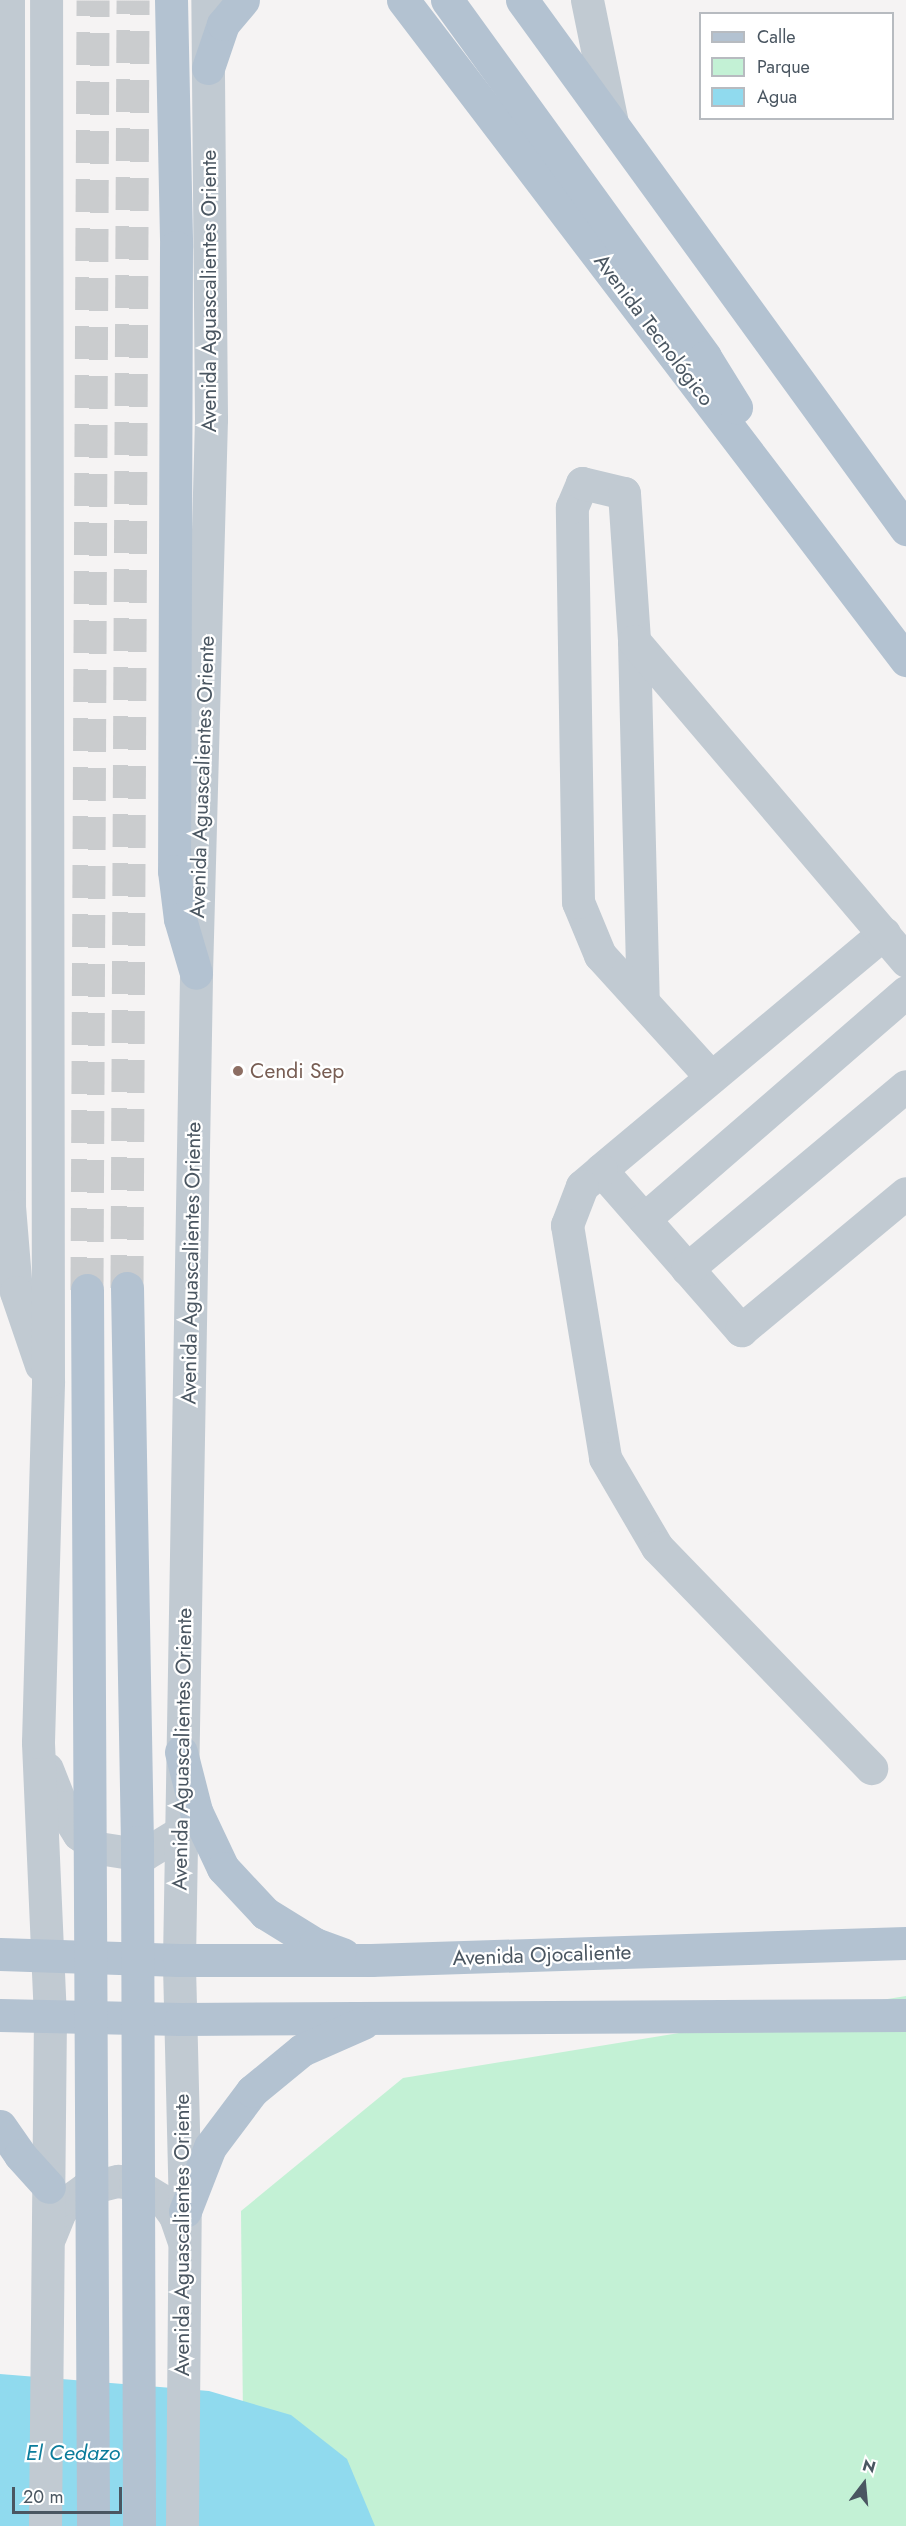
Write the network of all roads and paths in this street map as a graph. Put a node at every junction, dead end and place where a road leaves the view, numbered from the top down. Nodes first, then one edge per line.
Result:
1 (8, 0) edge
2 (46, 0) edge
3 (171, 0) edge
4 (207, 0) edge
5 (243, 0) edge
6 (447, 0) edge
7 (522, 0) edge
8 (587, 0) edge
9 (403, 1) edge
10 (208, 68) junction
11 (612, 123) junction
12 (906, 529) edge
13 (825, 555) junction
14 (634, 641) junction
15 (906, 660) edge
16 (5, 846) edge
17 (884, 933) junction
18 (906, 961) edge
19 (196, 973) junction
20 (906, 992) edge
21 (643, 999) junction
22 (711, 1077) junction
23 (906, 1086) edge
24 (601, 1170) junction
25 (906, 1192) edge
26 (644, 1219) junction
27 (687, 1269) junction
28 (127, 1288) tunnel mouth
29 (87, 1290) tunnel mouth
30 (48, 1380) junction
31 (38, 1742) junction
32 (181, 1752) junction
33 (871, 1768) dead end
34 (181, 1832) junction
35 (906, 1943) edge
36 (0, 1954) edge
37 (49, 1958) junction
38 (178, 1960) junction
39 (371, 1960) junction
40 (0, 2015) edge
41 (906, 2015) edge
42 (392, 2016) junction
43 (50, 2018) junction
44 (181, 2019) junction
45 (0, 2126) edge
46 (49, 2187) junction
47 (185, 2211) junction
48 (48, 2242) junction
49 (185, 2249) junction
50 (45, 2526) edge
51 (93, 2526) edge
52 (139, 2526) edge
53 (182, 2526) edge

1 - 16 street
2 - 30 street
3 - 19 main road
4 - 10 street, Avenida Aguascalientes Oriente
5 - 10 main road
6 - 13 main road
7 - 11 main road
8 - 11 street
9 - 13 main road, Avenida Tecnológico
10 - 19 street, Avenida Aguascalientes Oriente
11 - 12 main road
13 - 15 main road, Avenida Tecnológico
14 - 17 street
14 - 21 street
14 - 21 street
16 - 30 street
17 - 18 street
17 - 22 street
19 - 32 street, Avenida Aguascalientes Oriente
20 - 26 street
21 - 22 street
22 - 24 street
23 - 27 street
24 - 26 street
24 - 33 street
25 - 27 street
26 - 27 street
28 - 52 main road, Avenida Aguascalientes Oriente, bridge
29 - 51 main road, bridge
30 - 31 street
31 - 34 street
31 - 37 street
32 - 34 street, Avenida Aguascalientes Oriente
32 - 39 main road
34 - 38 street, Avenida Aguascalientes Oriente
35 - 39 main road, Avenida Ojocaliente
36 - 37 main road, Avenida Ojocaliente
37 - 38 main road, Avenida Ojocaliente
37 - 43 street
38 - 39 main road, Avenida Ojocaliente
38 - 44 street, Avenida Aguascalientes Oriente
40 - 43 main road
41 - 42 main road
42 - 44 main road
42 - 47 main road
43 - 44 main road
43 - 46 street
44 - 47 street, Avenida Aguascalientes Oriente
45 - 46 main road
46 - 48 street
47 - 49 street, Avenida Aguascalientes Oriente
48 - 49 street
48 - 50 street
49 - 53 street, Avenida Aguascalientes Oriente

